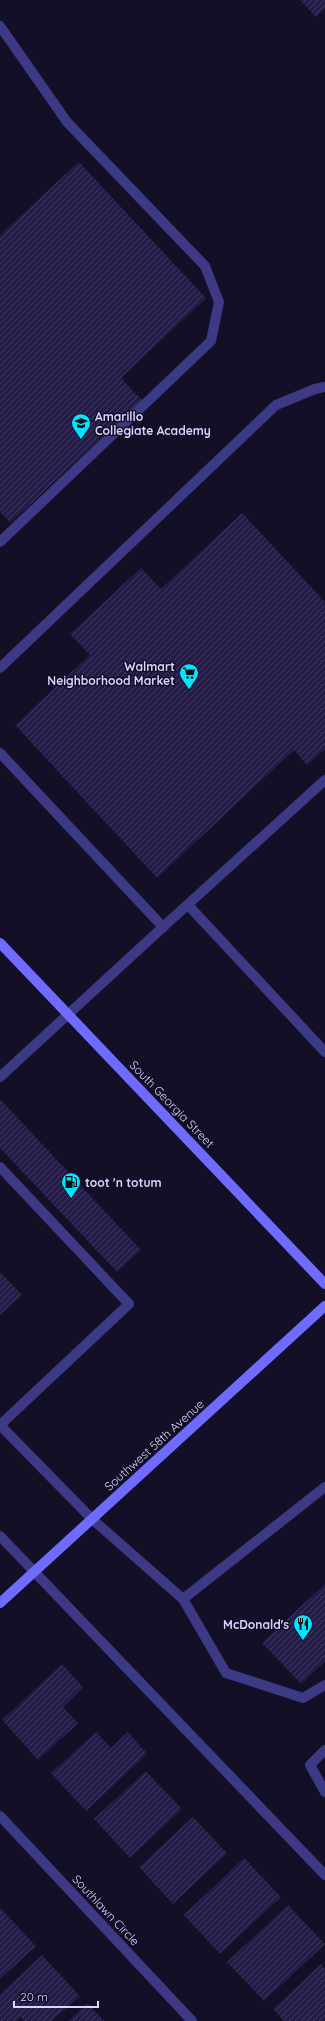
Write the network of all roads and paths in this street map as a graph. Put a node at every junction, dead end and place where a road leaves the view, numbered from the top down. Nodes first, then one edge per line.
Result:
1 (0, 26) edge
2 (325, 387) edge
3 (0, 542) edge
4 (0, 668) edge
5 (0, 753) edge
6 (325, 780) edge
7 (188, 905) junction
8 (163, 927) junction
9 (0, 943) edge
10 (68, 1014) junction
11 (325, 1052) edge
12 (0, 1077) edge
13 (0, 1167) edge
14 (325, 1284) edge
15 (325, 1306) edge
16 (0, 1425) edge
17 (325, 1487) edge
18 (92, 1519) junction
19 (0, 1536) edge
20 (34, 1572) junction
21 (183, 1599) junction
22 (0, 1603) edge
23 (325, 1686) edge
24 (325, 1750) edge
25 (325, 1792) edge
26 (0, 1816) edge
27 (325, 1875) edge
28 (192, 2021) edge

1 - 3 street
2 - 4 street
5 - 8 street
6 - 7 street
7 - 8 street
7 - 11 street
8 - 10 street
9 - 10 main road, South Georgia Street
10 - 12 street
10 - 14 main road, South Georgia Street
13 - 16 street
15 - 18 main road, Southwest 58th Avenue
16 - 18 street
17 - 21 street
18 - 20 main road, Southwest 58th Avenue
18 - 21 street
19 - 20 street
20 - 22 main road, Southwest 58th Avenue
20 - 27 street
21 - 23 street
24 - 25 street
26 - 28 street, Southlawn Circle

